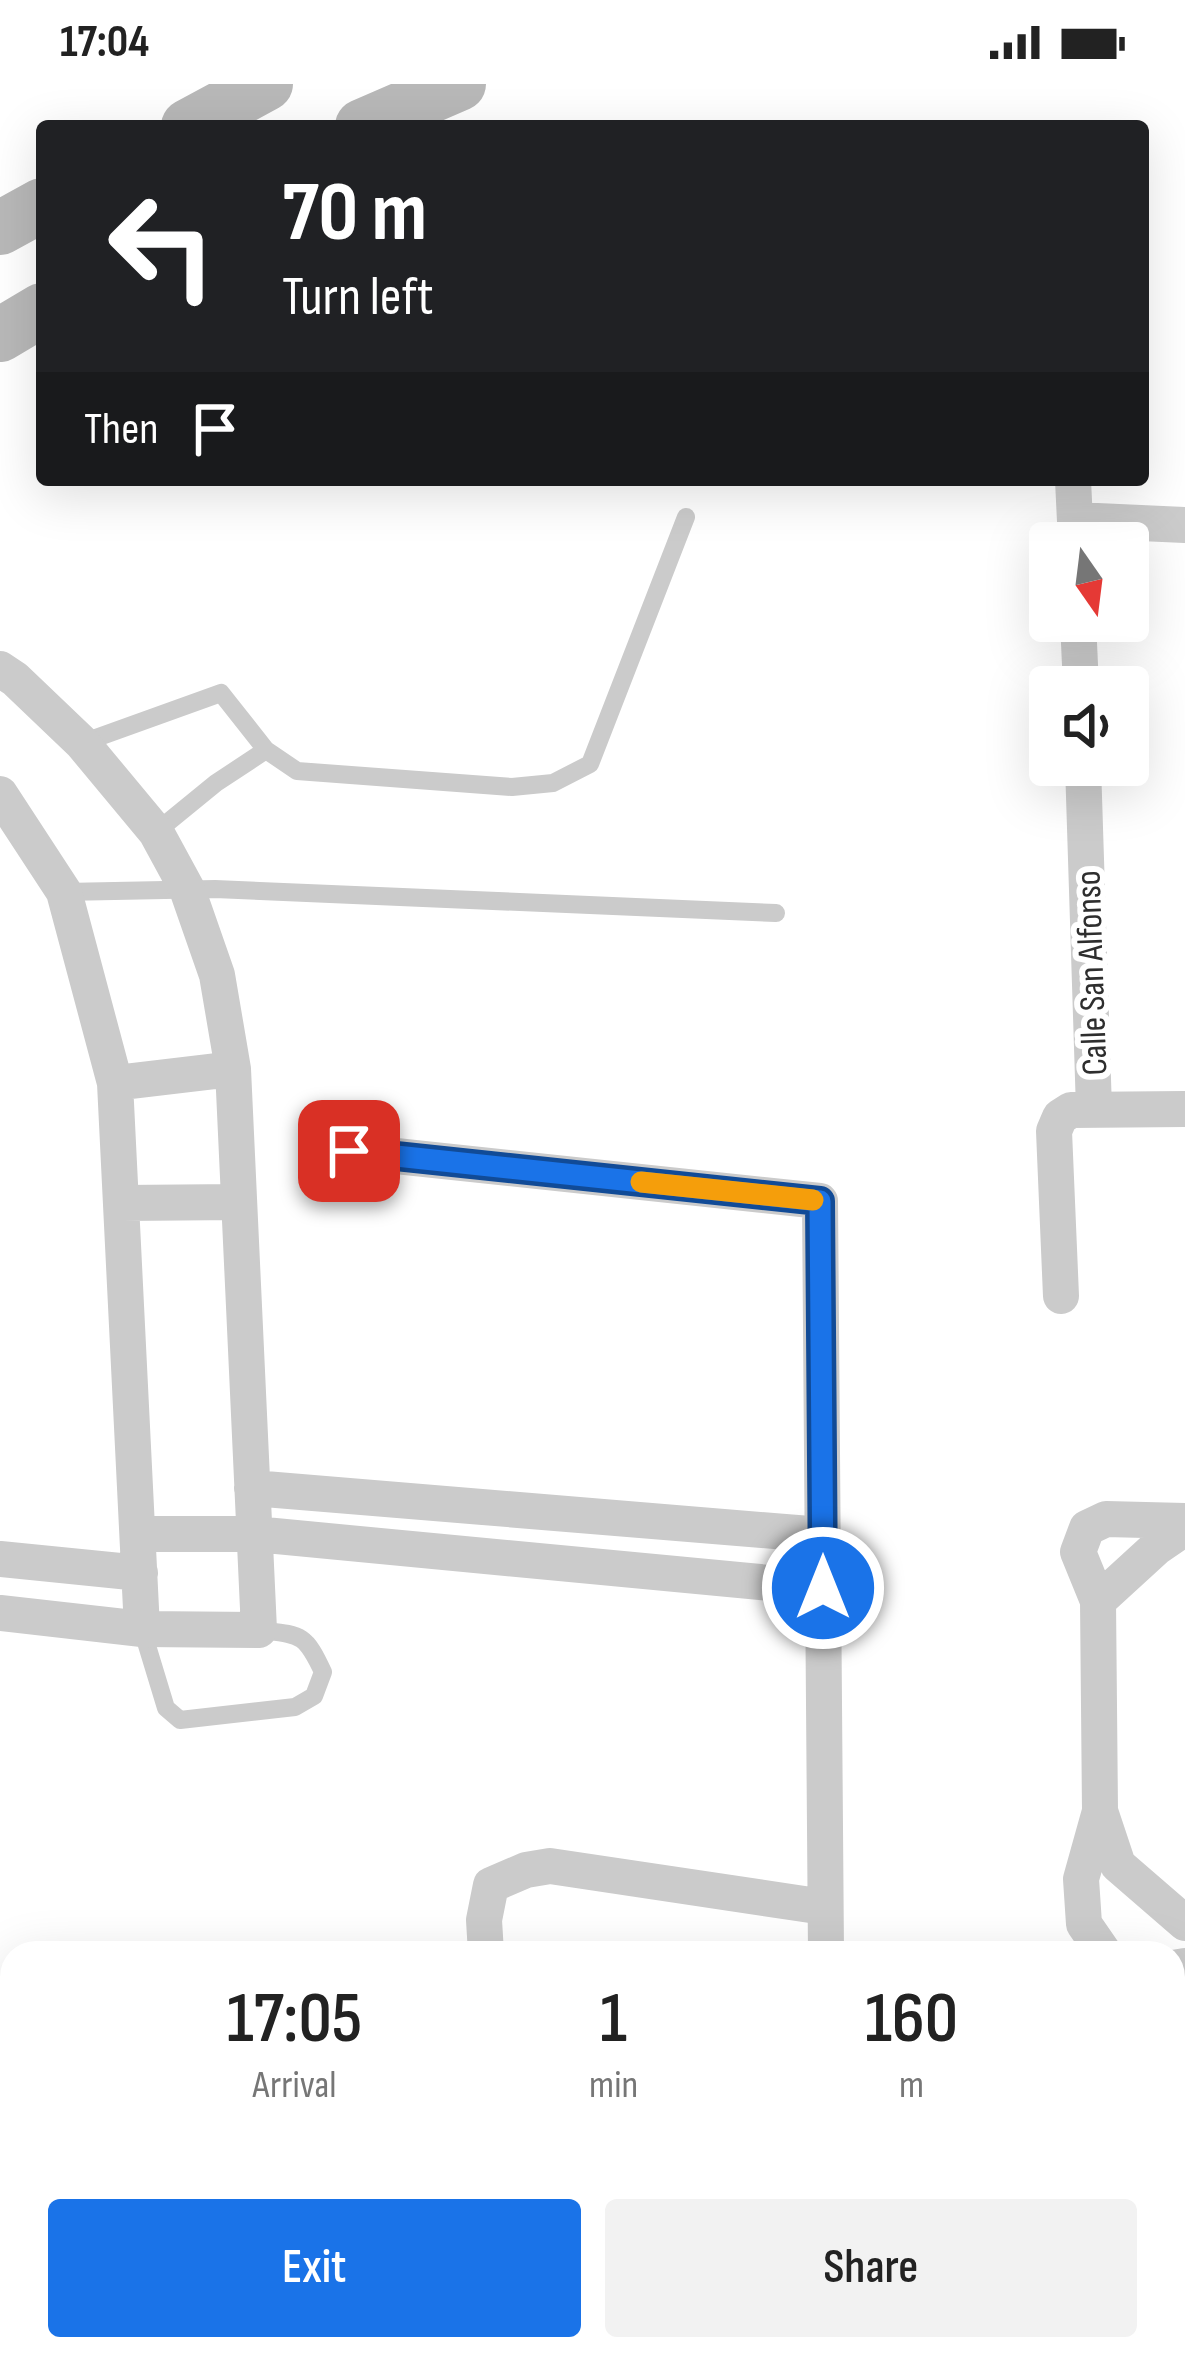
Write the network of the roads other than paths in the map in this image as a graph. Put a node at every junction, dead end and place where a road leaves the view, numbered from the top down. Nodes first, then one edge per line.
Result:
1 (266, 84) edge
2 (459, 84) edge
3 (199, 120) edge
4 (376, 120) edge
5 (36, 208) edge
6 (0, 227) edge
7 (36, 314) edge
8 (0, 335) edge
9 (1073, 486) edge
10 (686, 517) dead end
11 (1075, 522) edge
12 (1185, 525) edge
13 (1149, 527) edge
14 (0, 669) edge
15 (82, 743) junction
16 (266, 750) junction
17 (1084, 786) edge
18 (0, 794) edge
19 (156, 832) junction
20 (187, 889) junction
21 (64, 892) junction
22 (776, 913) dead end
23 (233, 1069) junction
24 (116, 1083) junction
25 (1094, 1109) junction
26 (1185, 1109) edge
27 (349, 1151) dead end
28 (239, 1202) junction
29 (122, 1203) junction
30 (1061, 1296) dead end
31 (252, 1488) junction
32 (1185, 1524) edge
33 (138, 1534) junction
34 (254, 1534) junction
35 (823, 1535) junction
36 (0, 1559) edge
37 (140, 1573) junction
38 (823, 1588) junction
39 (1098, 1601) junction
40 (0, 1613) edge
41 (142, 1629) junction
42 (259, 1630) junction
43 (1100, 1811) junction
44 (824, 1907) junction
45 (1185, 1923) edge
46 (485, 1941) edge
47 (825, 1941) edge
48 (1096, 1941) edge

1 - 3 street
2 - 4 street
5 - 6 street
7 - 8 street
9 - 11 street
10 - 16 lane
12 - 13 street
14 - 15 street
15 - 16 lane
15 - 19 street
16 - 19 lane
17 - 25 street, Calle San Alfonso
18 - 21 street
19 - 20 street
20 - 21 lane
20 - 22 lane
20 - 23 street
21 - 24 street
23 - 24 street
23 - 28 street
24 - 29 street
25 - 26 street
25 - 30 street, Calle San Alfonso
27 - 35 street
28 - 29 street
28 - 31 street
29 - 33 street
31 - 34 street
31 - 35 street
32 - 39 street
32 - 39 street
33 - 34 street
33 - 37 street
34 - 38 street
34 - 42 street
35 - 38 street
36 - 37 street
37 - 41 street
38 - 44 street
39 - 43 street
40 - 41 street
41 - 42 street
41 - 42 lane
43 - 45 street
43 - 48 street
44 - 46 street
44 - 47 street

